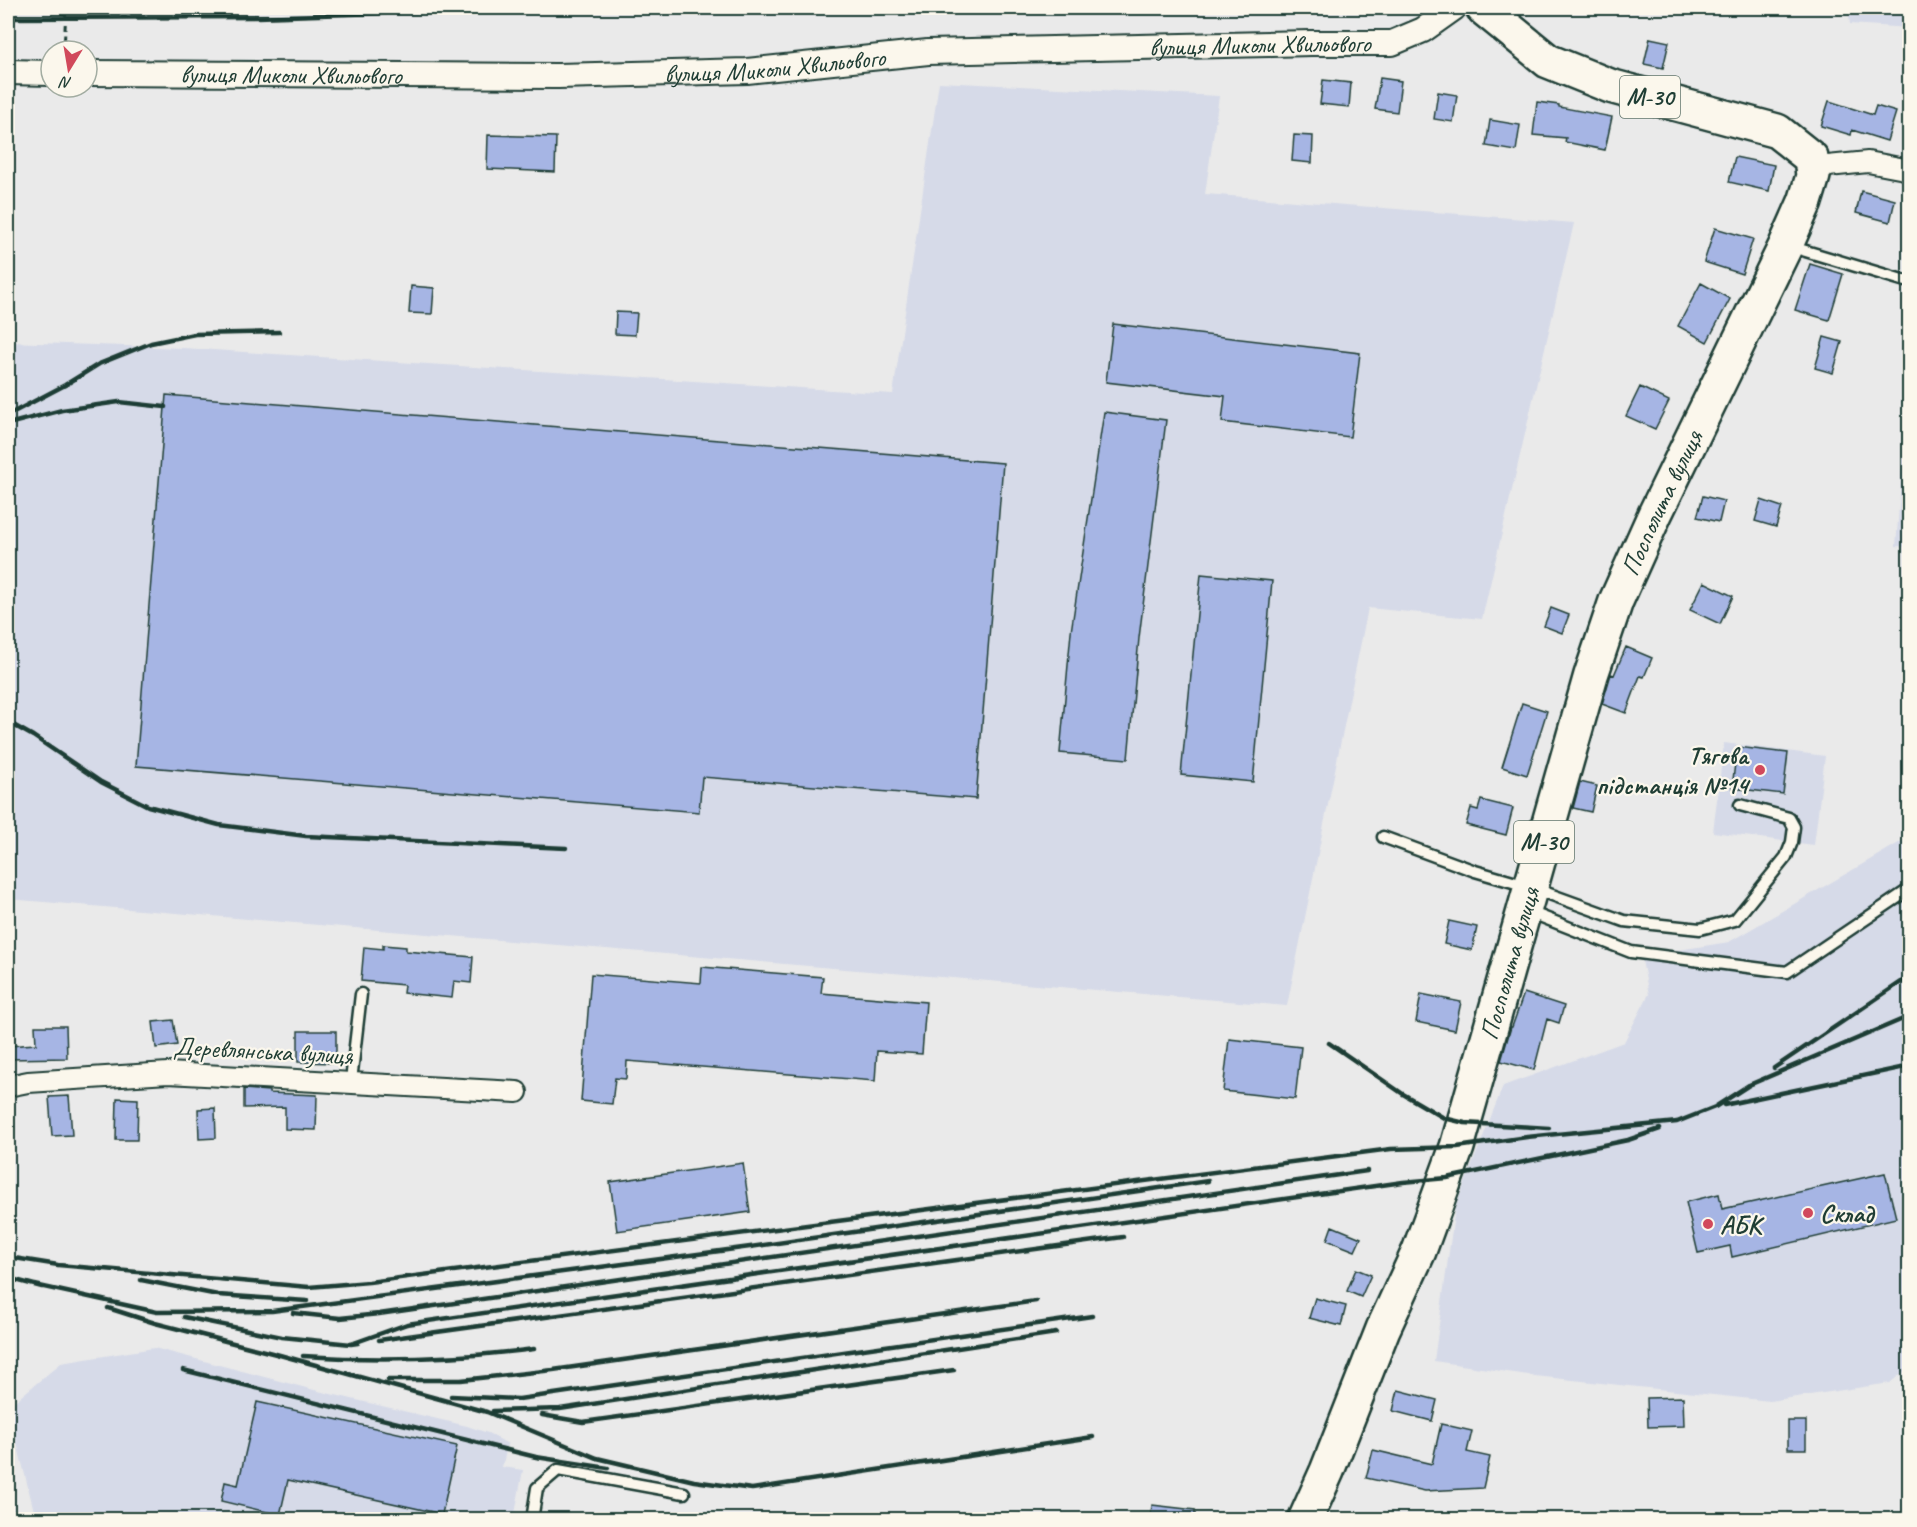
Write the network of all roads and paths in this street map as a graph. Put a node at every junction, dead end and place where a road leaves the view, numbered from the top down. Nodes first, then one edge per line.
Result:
1 (66, 8) edge
2 (1454, 8) edge
3 (1483, 8) edge
4 (65, 39) edge
5 (8, 72) edge
6 (39, 73) edge
7 (99, 73) edge
8 (1910, 170) edge
9 (1813, 176) junction
10 (1786, 245) junction
11 (1909, 282) edge
12 (1740, 805) dead end
13 (1383, 837) dead end
14 (1910, 889) edge
15 (1527, 899) junction
16 (361, 994) dead end
17 (351, 1082) junction
18 (8, 1086) edge
19 (516, 1092) dead end
20 (684, 1493) dead end
21 (532, 1520) edge
22 (1305, 1520) edge

1 - 4 path
2 - 7 street, вулиця Миколи Хвильового
3 - 9 highway, М-30
5 - 6 street
8 - 9 street
9 - 10 highway, Посполита вулиця / М-30
10 - 11 lane
10 - 15 highway, Посполита вулиця / М-30
12 - 15 lane
13 - 15 lane
14 - 15 lane
15 - 22 highway, Посполита вулиця / М-30
16 - 17 lane
17 - 18 street, Деревлянська вулиця
17 - 19 street, Деревлянська вулиця
20 - 21 lane

